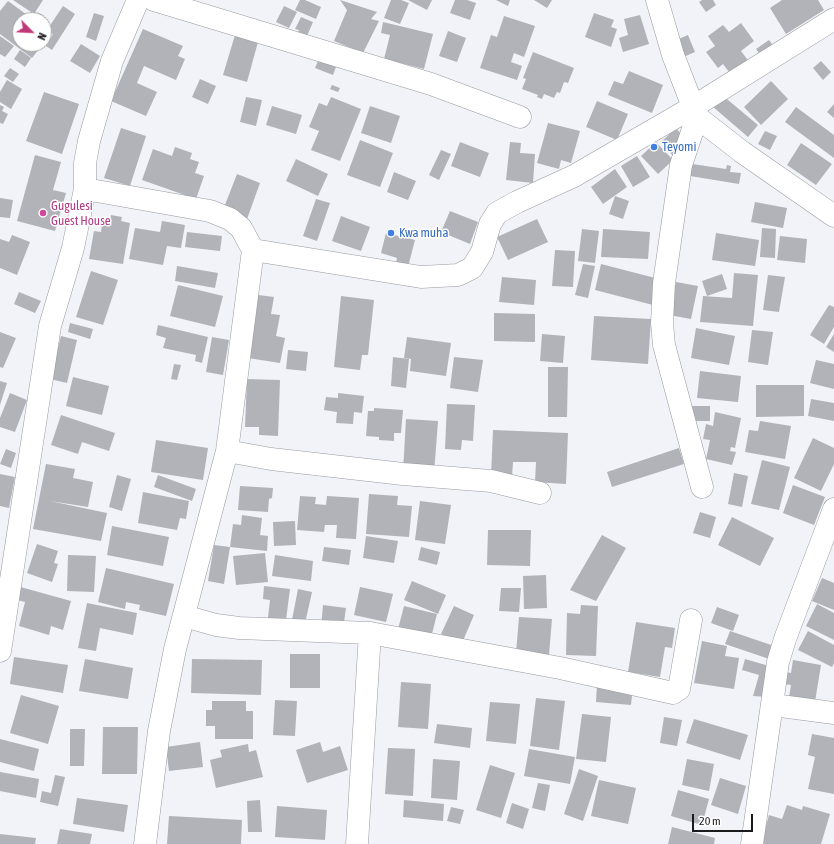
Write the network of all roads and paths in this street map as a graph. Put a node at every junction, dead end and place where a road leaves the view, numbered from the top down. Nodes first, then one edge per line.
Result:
1 (138, 0) edge
2 (154, 0) edge
3 (657, 0) edge
4 (834, 20) edge
5 (695, 112) junction
6 (520, 116) dead end
7 (85, 189) junction
8 (834, 216) edge
9 (253, 250) junction
10 (227, 451) junction
11 (702, 487) dead end
12 (540, 493) dead end
13 (834, 510) edge
14 (184, 616) junction
15 (3, 619) edge
16 (692, 620) dead end
17 (370, 633) junction
18 (0, 651) edge
19 (773, 705) junction
20 (834, 713) edge
21 (146, 844) edge
22 (357, 844) edge
23 (752, 844) edge

1 - 7 street
2 - 6 street
3 - 5 street
4 - 5 street
5 - 8 street
5 - 9 street
5 - 11 street
7 - 9 street
7 - 15 street
9 - 10 street
10 - 12 street
10 - 14 street
13 - 19 street
14 - 17 street
14 - 21 street
15 - 18 street
16 - 17 street
17 - 22 street
19 - 20 street
19 - 23 street

